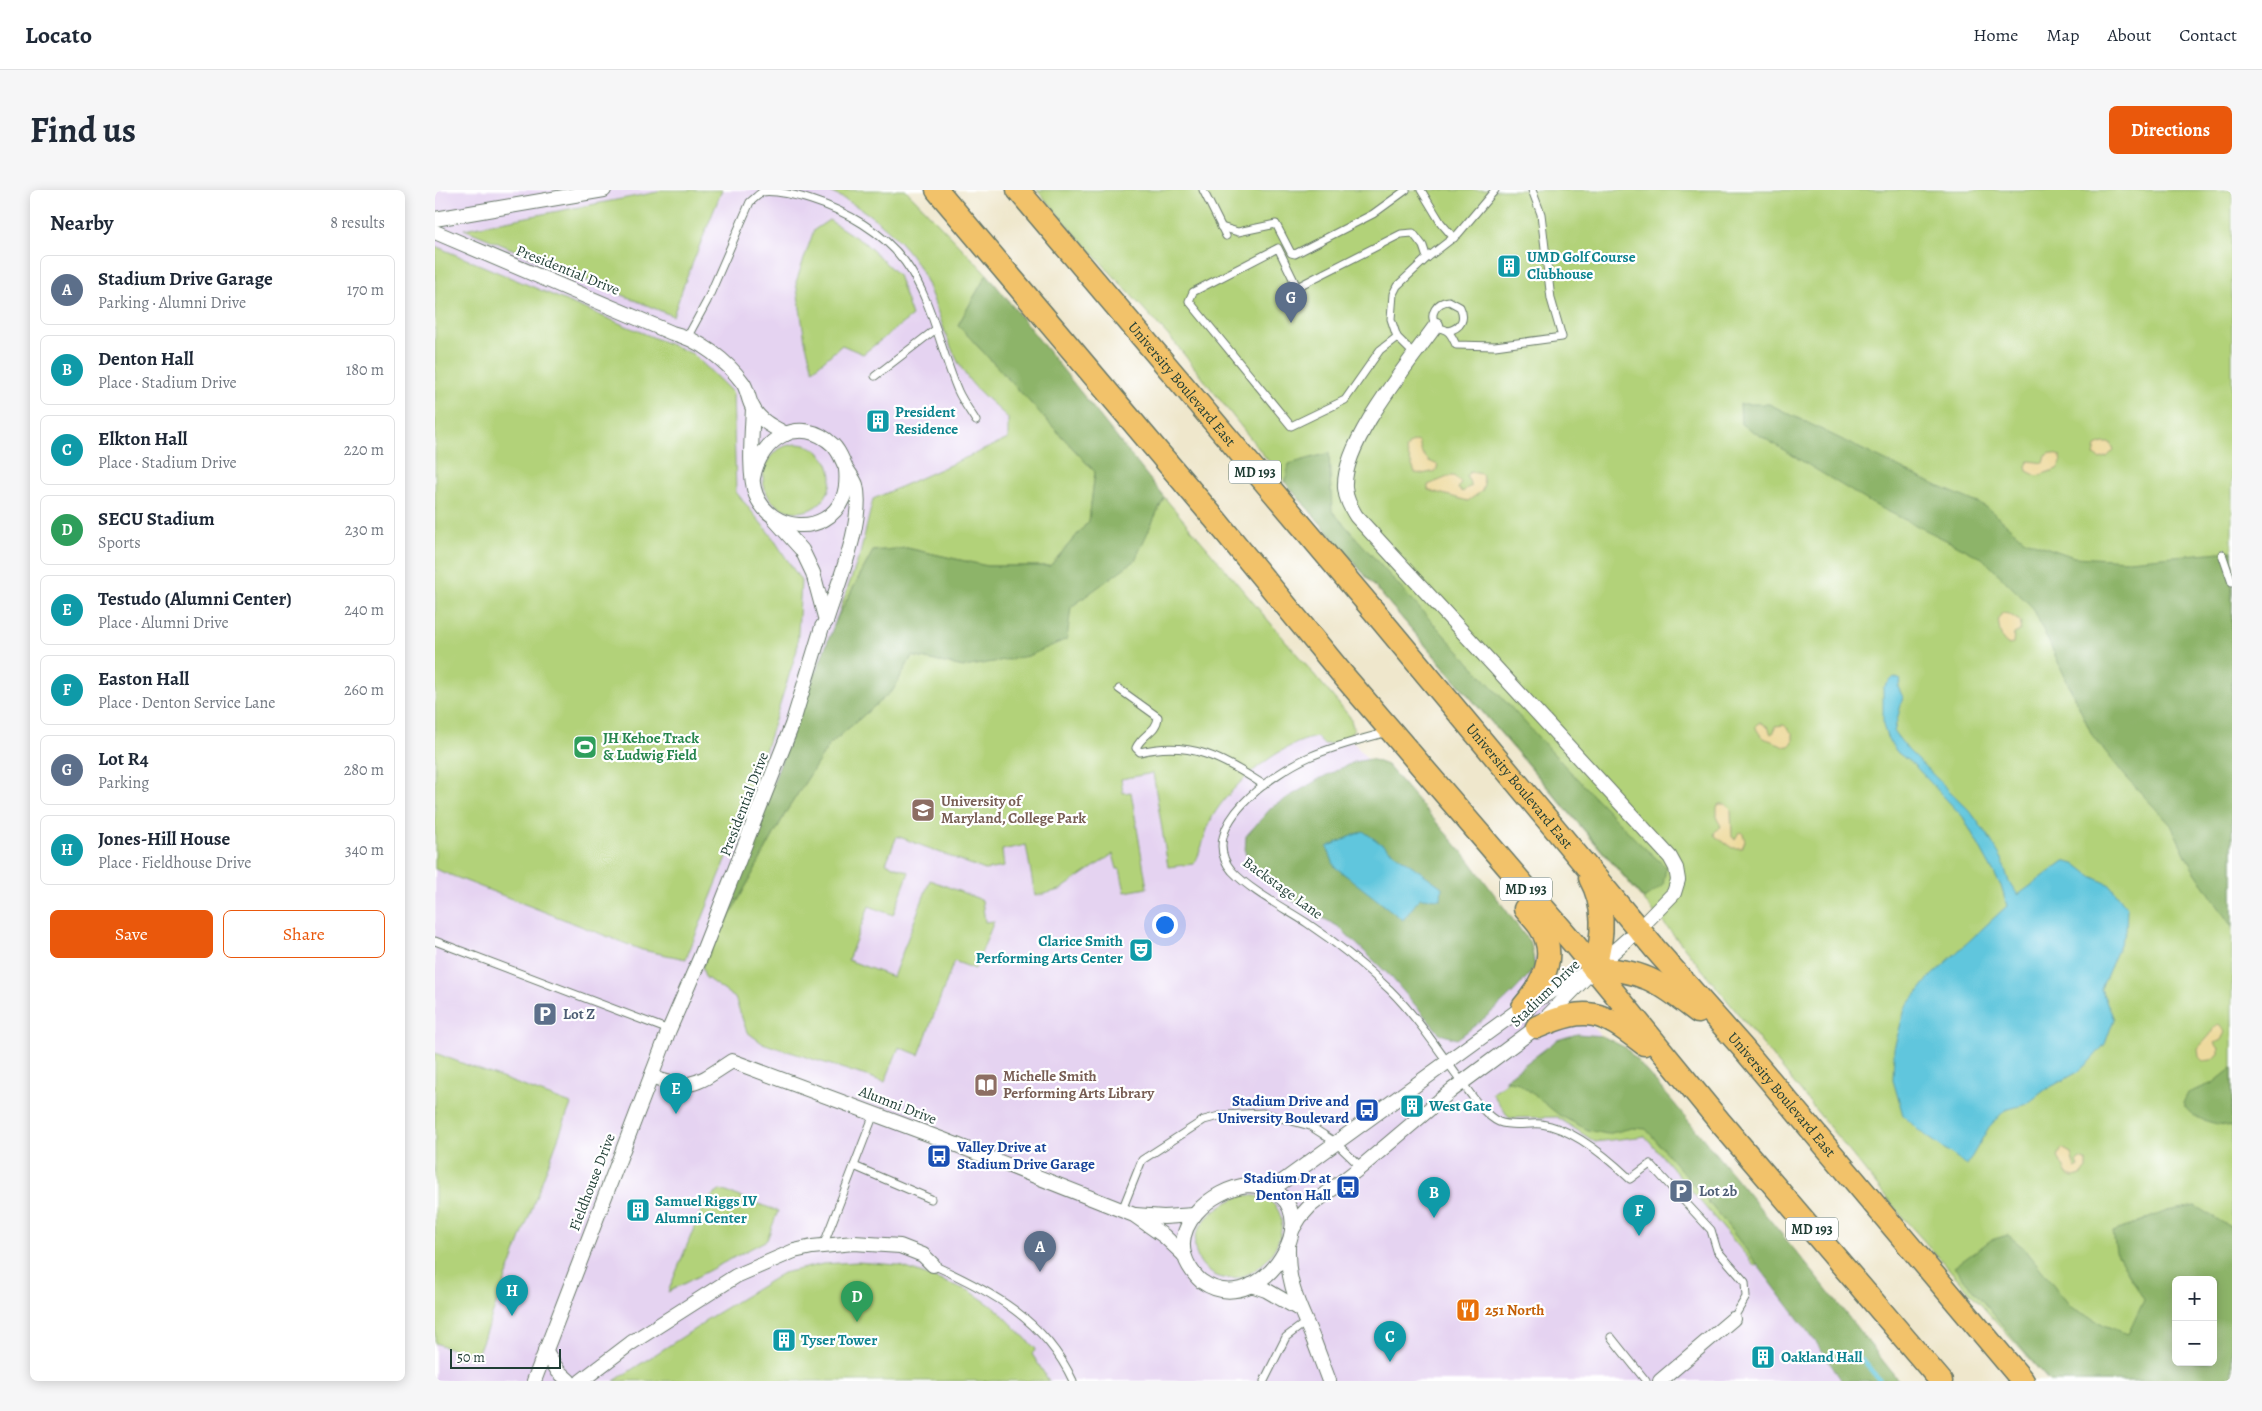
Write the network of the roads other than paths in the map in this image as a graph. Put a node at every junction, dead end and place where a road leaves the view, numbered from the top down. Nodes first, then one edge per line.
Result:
1 (604, 190) edge
2 (937, 190) edge
3 (1018, 190) edge
4 (1203, 190) edge
5 (1406, 190) edge
6 (1421, 190) edge
7 (1495, 190) edge
8 (1532, 190) edge
9 (435, 219) edge
10 (1221, 227) junction
11 (435, 232) edge
12 (1226, 236) dead end
13 (1454, 238) junction
14 (1427, 258) junction
15 (935, 328) junction
16 (1442, 328) joint
17 (688, 336) junction
18 (1397, 337) junction
19 (1415, 354) junction
20 (875, 376) dead end
21 (753, 408) junction
22 (976, 421) dead end
23 (786, 434) junction
24 (846, 468) junction
25 (753, 478) junction
26 (773, 518) junction
27 (2222, 554) dead end
28 (2232, 583) edge
29 (826, 621) junction
30 (1119, 689) dead end
31 (1391, 731) junction
32 (1264, 785) junction
33 (1458, 810) junction
34 (1569, 846) junction
35 (1639, 929) junction
36 (435, 941) edge
37 (1594, 969) junction
38 (684, 996) joint
39 (1523, 1006) junction
40 (1537, 1027) junction
41 (669, 1030) junction
42 (1742, 1047) junction
43 (1448, 1062) junction
44 (1683, 1076) junction
45 (651, 1077) junction
46 (1463, 1082) junction
47 (874, 1114) junction
48 (1335, 1142) junction
49 (854, 1166) junction
50 (1361, 1167) junction
51 (1271, 1190) junction
52 (931, 1199) dead end
53 (1128, 1212) junction
54 (1194, 1215) junction
55 (1292, 1230) junction
56 (1289, 1244) junction
57 (823, 1246) junction
58 (1183, 1254) junction
59 (933, 1265) joint
60 (1251, 1285) junction
61 (1299, 1309) junction
62 (1733, 1319) joint
63 (1306, 1322) junction
64 (1611, 1337) dead end
65 (545, 1350) junction
66 (534, 1381) edge
67 (569, 1381) edge
68 (581, 1381) edge
69 (1073, 1381) edge
70 (1264, 1381) edge
71 (1329, 1381) edge
72 (1646, 1381) edge
73 (1660, 1381) edge
74 (1941, 1381) edge
75 (2023, 1381) edge

1 - 9 street
2 - 31 main road, MD 193
3 - 34 main road, University Boulevard East / MD 193
4 - 10 lane
5 - 10 lane
6 - 13 lane
7 - 13 lane
8 - 16 lane
10 - 12 lane
11 - 17 street, Presidential Drive
13 - 14 lane
14 - 18 lane
14 - 18 lane
15 - 17 lane
15 - 20 lane
15 - 22 lane
16 - 19 street
17 - 21 street
18 - 19 lane
19 - 35 street
21 - 23 street
21 - 25 street
23 - 24 street
23 - 25 street
24 - 26 street
24 - 29 street, Presidential Drive
25 - 26 street
26 - 29 street
27 - 28 lane
29 - 38 street, Presidential Drive
30 - 32 lane
31 - 32 lane, Backstage Lane
31 - 33 main road, MD 193
32 - 43 lane, Backstage Lane
33 - 37 main road, MD 193
33 - 39 main road
34 - 35 main road, University Boulevard East / MD 193
34 - 37 main road
35 - 37 street
35 - 42 main road, University Boulevard East / MD 193
36 - 41 lane
37 - 39 street, Stadium Drive
37 - 40 street, Stadium Drive
37 - 42 main road
37 - 44 main road, MD 193
38 - 41 street, Fieldhouse Drive
39 - 43 street, Stadium Drive
40 - 44 main road
40 - 46 street, Stadium Drive
41 - 45 street, Fieldhouse Drive
42 - 75 main road, University Boulevard East / MD 193
43 - 46 lane, Backstage Lane
43 - 48 street, Stadium Drive
44 - 74 main road, MD 193
45 - 47 street, Alumni Drive
45 - 65 street, Fieldhouse Drive
46 - 50 street, Stadium Drive
46 - 62 lane, Backstage Lane
47 - 49 lane
47 - 53 street, Alumni Drive
48 - 50 lane
48 - 51 street, Stadium Drive
48 - 53 lane
49 - 52 lane
49 - 57 lane
50 - 55 street, Stadium Drive
51 - 54 street
51 - 55 street
53 - 54 street
53 - 58 street
54 - 58 street
55 - 56 street
56 - 60 street
56 - 61 street
57 - 59 street
57 - 68 street
58 - 60 street
59 - 69 lane
60 - 61 street
61 - 63 street
62 - 73 street
63 - 70 lane
63 - 71 street
64 - 72 lane
65 - 66 street, Fieldhouse Drive
65 - 67 street

